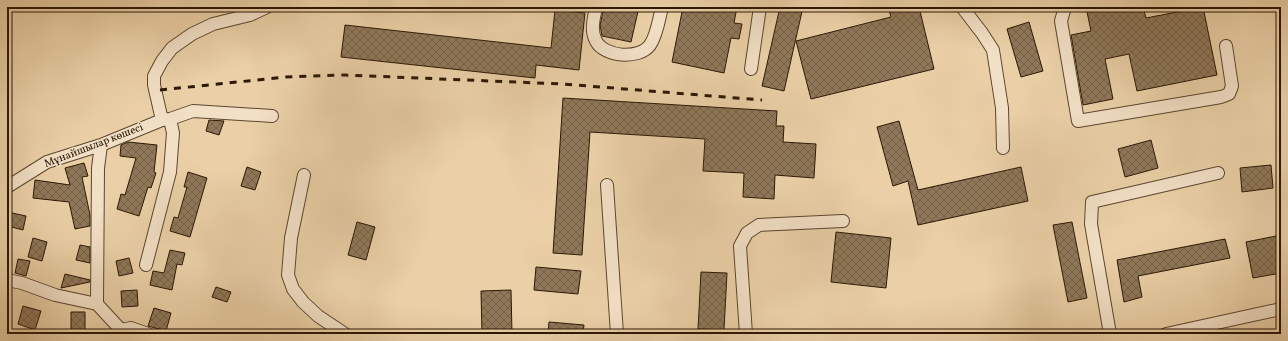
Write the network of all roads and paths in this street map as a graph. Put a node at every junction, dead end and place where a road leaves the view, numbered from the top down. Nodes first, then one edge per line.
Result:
1 (267, 7) edge
2 (596, 7) edge
3 (662, 7) edge
4 (760, 7) edge
5 (962, 7) edge
6 (1064, 7) edge
7 (1226, 46) dead end
8 (751, 69) dead end
9 (272, 116) dead end
10 (166, 119) junction
11 (101, 145) junction
12 (1003, 148) dead end
13 (1218, 172) dead end
14 (304, 175) dead end
15 (607, 185) dead end
16 (7, 187) edge
17 (843, 221) dead end
18 (146, 265) dead end
19 (7, 280) edge
20 (97, 304) junction
21 (1281, 310) edge
22 (120, 332) edge
23 (148, 334) edge
24 (344, 334) edge
25 (617, 334) edge
26 (746, 334) edge
27 (1110, 334) edge
28 (1166, 334) edge

1 - 10 street
2 - 3 street
4 - 8 street
5 - 12 street
6 - 7 street
9 - 10 street, Мұнайшылар көшесі
10 - 11 street, Мұнайшылар көшесі
10 - 18 street
11 - 16 street, Мұнайшылар көшесі
11 - 20 street
13 - 27 street
14 - 24 street
15 - 25 street
17 - 26 street
19 - 20 street
20 - 22 street
21 - 28 street
22 - 23 street

